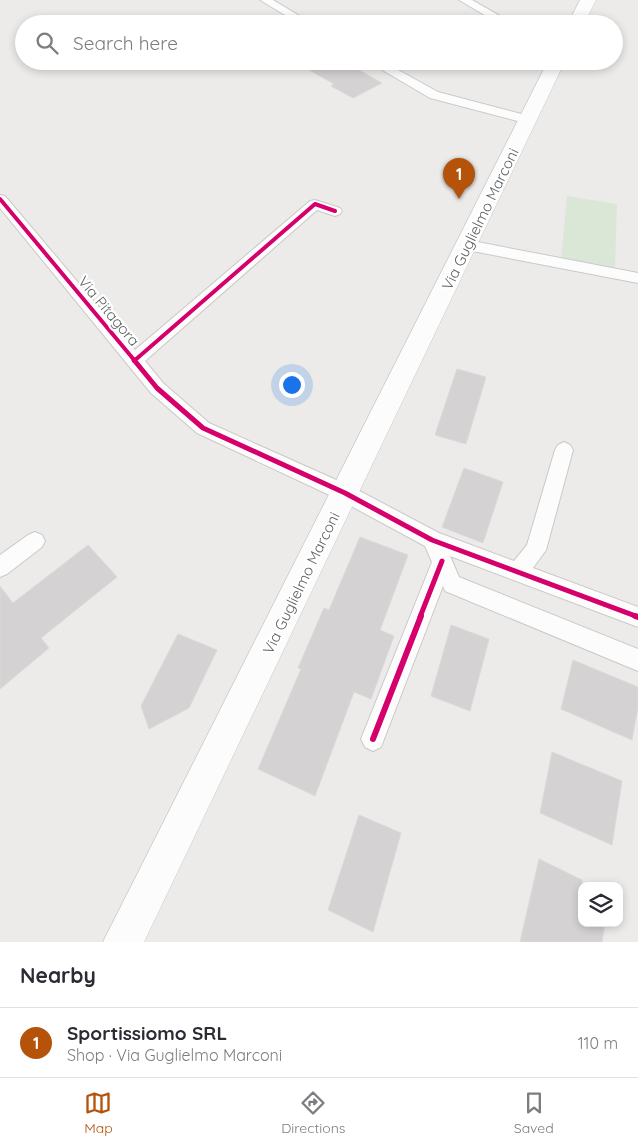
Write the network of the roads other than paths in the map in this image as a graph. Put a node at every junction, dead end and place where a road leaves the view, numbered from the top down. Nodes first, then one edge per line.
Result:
1 (265, 0) edge
2 (464, 0) edge
3 (588, 0) edge
4 (292, 15) edge
5 (492, 15) edge
6 (580, 15) edge
7 (390, 70) edge
8 (553, 70) edge
9 (529, 120) junction
10 (0, 199) edge
11 (335, 211) dead end
12 (467, 245) junction
13 (638, 278) edge
14 (134, 361) junction
15 (564, 450) dead end
16 (345, 493) junction
17 (432, 540) junction
18 (36, 541) dead end
19 (442, 561) junction
20 (0, 567) edge
21 (517, 572) junction
22 (638, 617) edge
23 (638, 660) edge
24 (373, 738) dead end
25 (123, 942) edge

1 - 4 street
2 - 5 street
3 - 6 main road
7 - 9 street
8 - 9 main road, Via Guglielmo Marconi
9 - 12 main road, Via Guglielmo Marconi
10 - 14 street, Via Pitagora
11 - 14 street
12 - 13 street
12 - 16 main road, Via Guglielmo Marconi
14 - 16 street, Via Pitagora
15 - 21 street
16 - 17 street
16 - 25 main road, Via Guglielmo Marconi
17 - 19 street
17 - 21 street
18 - 20 street
19 - 23 street
19 - 24 street
21 - 22 street

